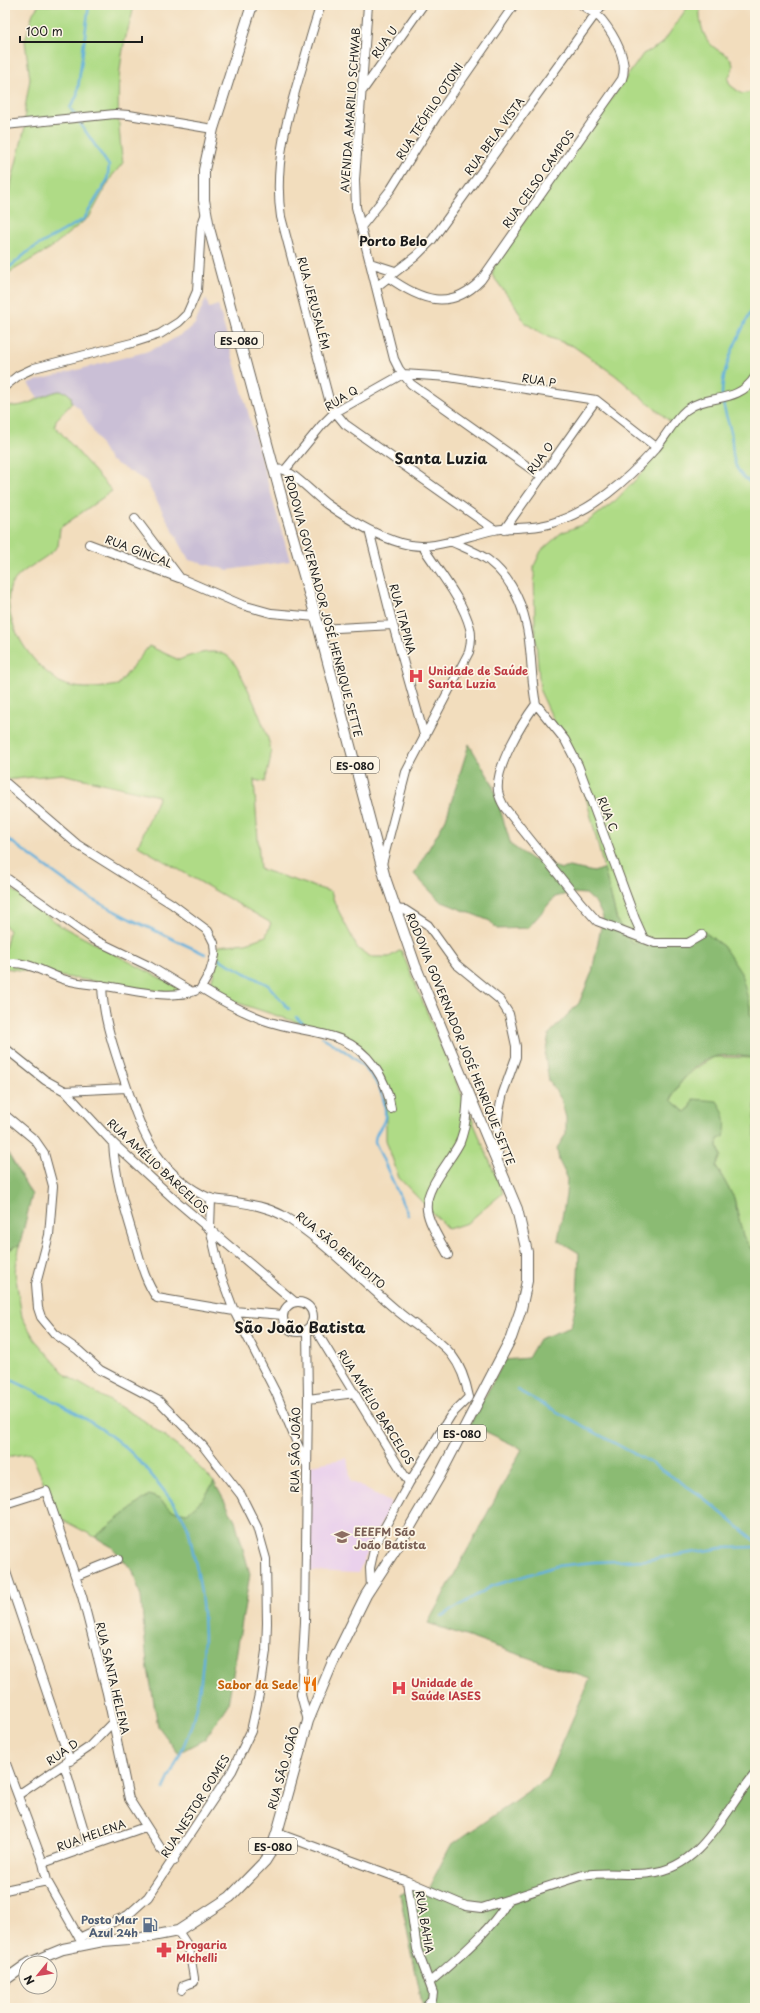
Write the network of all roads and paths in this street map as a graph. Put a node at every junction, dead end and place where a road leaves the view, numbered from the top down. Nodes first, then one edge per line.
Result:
1 (252, 5) edge
2 (321, 5) edge
3 (368, 5) edge
4 (423, 5) edge
5 (514, 5) edge
6 (582, 5) edge
7 (602, 5) edge
8 (595, 14) junction
9 (363, 91) junction
10 (5, 125) edge
11 (213, 129) junction
12 (207, 212) junction
13 (361, 226) junction
14 (370, 263) junction
15 (391, 274) junction
16 (376, 287) junction
17 (403, 374) junction
18 (755, 377) edge
19 (5, 386) edge
20 (596, 400) junction
21 (334, 413) junction
22 (656, 447) junction
23 (279, 470) junction
24 (541, 476) junction
25 (135, 518) dead end
26 (369, 530) junction
27 (495, 530) junction
28 (504, 530) junction
29 (450, 541) junction
30 (90, 544) dead end
31 (423, 547) junction
32 (180, 578) junction
33 (316, 617) junction
34 (393, 625) junction
35 (319, 629) junction
36 (536, 704) junction
37 (424, 735) junction
38 (5, 782) edge
39 (381, 867) junction
40 (5, 878) edge
41 (394, 909) junction
42 (702, 935) dead end
43 (644, 939) junction
44 (5, 964) edge
45 (102, 985) junction
46 (201, 988) junction
47 (192, 992) junction
48 (5, 1048) edge
49 (126, 1088) junction
50 (66, 1091) junction
51 (468, 1091) junction
52 (390, 1109) dead end
53 (5, 1116) edge
54 (113, 1143) junction
55 (497, 1159) junction
56 (211, 1199) junction
57 (210, 1228) junction
58 (448, 1255) dead end
59 (295, 1302) junction
60 (234, 1310) junction
61 (283, 1315) junction
62 (310, 1326) junction
63 (354, 1393) junction
64 (308, 1399) junction
65 (474, 1399) junction
66 (306, 1464) junction
67 (409, 1483) junction
68 (5, 1504) edge
69 (118, 1559) dead end
70 (5, 1569) edge
71 (76, 1576) junction
72 (371, 1588) junction
73 (113, 1722) junction
74 (308, 1722) junction
75 (5, 1761) edge
76 (67, 1762) junction
77 (755, 1774) edge
78 (18, 1795) junction
79 (145, 1827) junction
80 (277, 1833) junction
81 (89, 1847) junction
82 (174, 1861) junction
83 (43, 1863) junction
84 (47, 1881) junction
85 (407, 1881) junction
86 (5, 1890) edge
87 (508, 1900) junction
88 (178, 1931) junction
89 (82, 1941) junction
90 (48, 1955) edge
91 (18, 1971) edge
92 (5, 1980) edge
93 (430, 1982) junction
94 (182, 1990) dead end
95 (426, 2008) edge

1 - 11 main road, RODOVIA GOVERNADOR JOSÉ HENRIQUE SETTE / ES-080
2 - 21 street, RUA JERUSALÉM
3 - 9 street, AVENIDA AMARILIO SCHWAB
4 - 9 street, RUA U
5 - 13 street, RUA TEÓFILO OTONI
6 - 8 street, RUA CELSO CAMPOS
7 - 8 street, RUA BELA VISTA
8 - 15 street, RUA BELA VISTA
8 - 15 street, RUA CELSO CAMPOS
9 - 13 street, AVENIDA AMARILIO SCHWAB
10 - 11 street
11 - 12 main road, RODOVIA GOVERNADOR JOSÉ HENRIQUE SETTE / ES-080
12 - 19 street
12 - 23 main road, RODOVIA GOVERNADOR JOSÉ HENRIQUE SETTE / ES-080
13 - 14 street, AVENIDA AMARILIO SCHWAB
14 - 15 street
14 - 16 street, AVENIDA AMARILIO SCHWAB
15 - 16 street, RUA BELA VISTA
16 - 17 street, AVENIDA AMARILIO SCHWAB
17 - 20 street, RUA P
17 - 21 street, RUA Q
17 - 24 street, AVENIDA AMARILIO SCHWAB
18 - 22 street
20 - 22 street, RUA P
20 - 24 street, RUA O
21 - 23 street, RUA Q
21 - 27 street, RUA JERUSALÉM
22 - 28 street
23 - 26 street
23 - 33 main road, RODOVIA GOVERNADOR JOSÉ HENRIQUE SETTE / ES-080
24 - 28 street, RUA O
25 - 32 street
26 - 31 street
26 - 34 street, RUA ITAPINA
27 - 28 street
27 - 29 street
29 - 31 street
29 - 36 street
30 - 32 street, RUA GINCAL
31 - 37 street
32 - 33 street, RUA GINCAL
33 - 35 main road, RODOVIA GOVERNADOR JOSÉ HENRIQUE SETTE / ES-080
34 - 35 street
34 - 37 street, RUA ITAPINA
35 - 39 main road, RODOVIA GOVERNADOR JOSÉ HENRIQUE SETTE / ES-080
36 - 43 street, RUA C
36 - 43 street
37 - 39 street
38 - 46 street
39 - 41 main road, RODOVIA GOVERNADOR JOSÉ HENRIQUE SETTE / ES-080
40 - 47 street
41 - 51 main road, RODOVIA GOVERNADOR JOSÉ HENRIQUE SETTE / ES-080
41 - 55 street
42 - 43 street
44 - 45 street
45 - 47 street
45 - 49 street, RUA SÃO BENEDITO
46 - 47 street
46 - 52 street
48 - 50 street, RUA AMÉLIO BARCELOS
49 - 50 street
49 - 56 street, RUA SÃO BENEDITO
50 - 54 street, RUA AMÉLIO BARCELOS
51 - 55 main road, RODOVIA GOVERNADOR JOSÉ HENRIQUE SETTE / ES-080
51 - 58 street
53 - 82 street, RUA NESTOR GOMES
54 - 57 street, RUA AMÉLIO BARCELOS
54 - 60 street
55 - 65 main road, RODOVIA GOVERNADOR JOSÉ HENRIQUE SETTE / ES-080
56 - 57 street
56 - 65 street, RUA SÃO BENEDITO
57 - 59 street, RUA AMÉLIO BARCELOS
57 - 60 street
59 - 61 street
59 - 62 street
60 - 61 street
60 - 66 street
61 - 62 street
62 - 63 street, RUA AMÉLIO BARCELOS
62 - 64 street, RUA SÃO JOÃO
63 - 64 street
63 - 67 street, RUA AMÉLIO BARCELOS
64 - 66 street, RUA SÃO JOÃO
65 - 67 street
65 - 72 main road, RODOVIA GOVERNADOR JOSÉ HENRIQUE SETTE / ES-080
66 - 74 street, RUA SÃO JOÃO
67 - 72 street
68 - 71 street, RUA SANTA HELENA
69 - 71 street
70 - 76 street
71 - 73 street, RUA SANTA HELENA
72 - 74 main road, RODOVIA GOVERNADOR JOSÉ HENRIQUE SETTE / ES-080
73 - 76 street, RUA D
73 - 79 street, RUA SANTA HELENA
74 - 80 main road, RUA SÃO JOÃO / ES-080
75 - 78 street
76 - 78 street, RUA D
76 - 81 street
77 - 87 street
78 - 83 street
79 - 81 street, RUA HELENA
79 - 82 street, RUA SANTA HELENA
80 - 85 street
80 - 88 main road, RUA SÃO JOÃO / ES-080
81 - 83 street, RUA HELENA
82 - 89 street, RUA NESTOR GOMES
83 - 84 street
84 - 86 street
84 - 89 street
85 - 87 street
85 - 93 street, RUA BAHIA
87 - 93 street
88 - 89 main road, RUA SÃO JOÃO / ES-080
88 - 94 street
89 - 90 main road, ES-080
91 - 92 main road
93 - 95 street, RUA BAHIA

